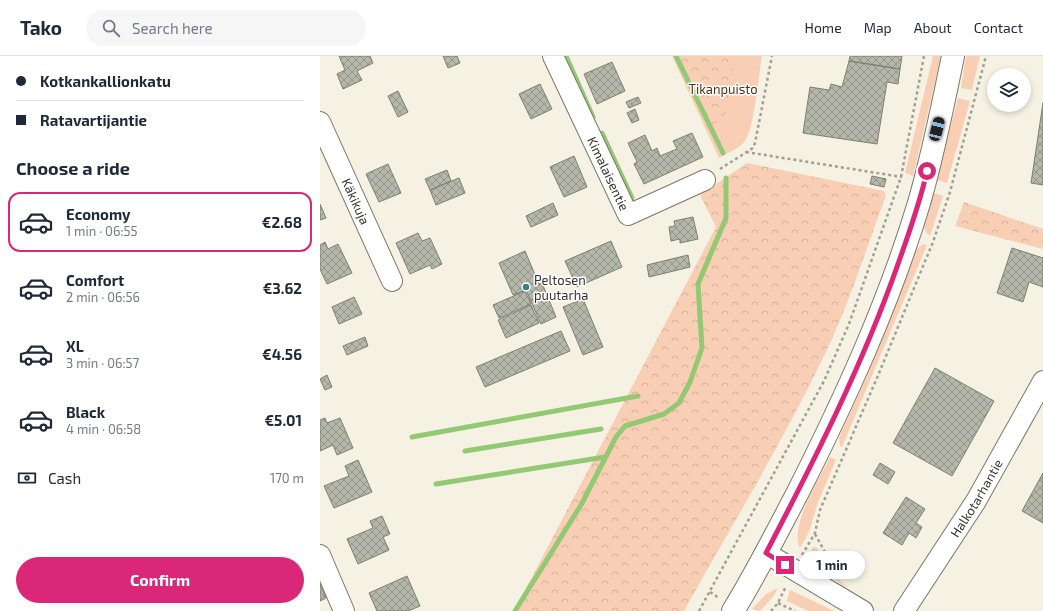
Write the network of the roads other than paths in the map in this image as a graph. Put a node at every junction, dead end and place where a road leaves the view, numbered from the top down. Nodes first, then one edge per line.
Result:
1 (553, 56) edge
2 (953, 56) edge
3 (320, 122) edge
4 (704, 180) road end
5 (392, 281) dead end
6 (1043, 381) edge
7 (766, 553) junction
8 (320, 555) edge
9 (727, 605) edge
10 (344, 611) edge
11 (863, 611) edge
12 (904, 611) edge

1 - 4 street, Kimalaisentie
2 - 7 street
3 - 5 street, Käkikuja
6 - 12 street, Halkotarhantie
7 - 9 street
7 - 11 street
8 - 10 street

